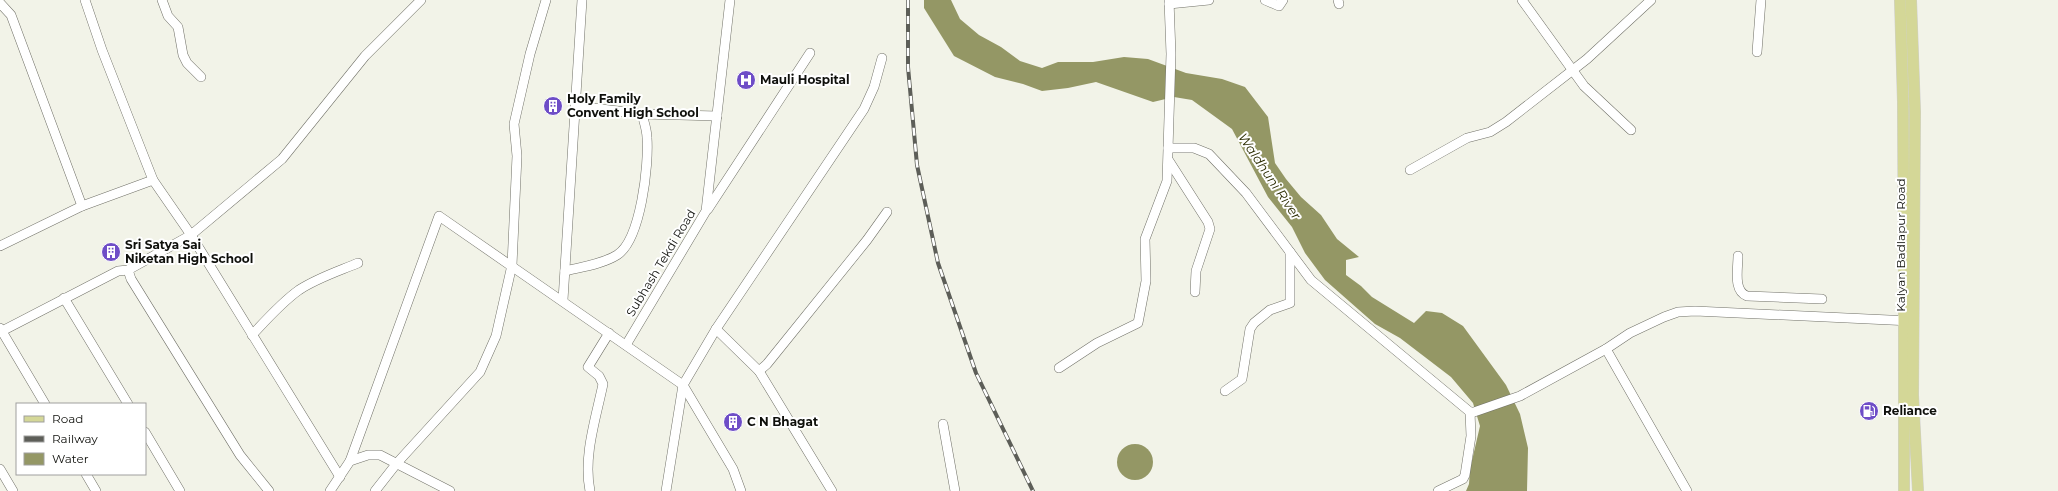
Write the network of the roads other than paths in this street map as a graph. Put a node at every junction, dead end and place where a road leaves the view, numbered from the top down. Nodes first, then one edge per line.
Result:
1 (85, 0) edge
2 (162, 0) edge
3 (421, 0) edge
4 (546, 0) edge
5 (582, 0) edge
6 (730, 0) edge
7 (1209, 0) edge
8 (1265, 0) edge
9 (1284, 0) edge
10 (1522, 0) edge
11 (1651, 0) edge
12 (1761, 0) edge
13 (1900, 0) edge
14 (1911, 0) edge
15 (1169, 2) edge
16 (0, 3) edge
17 (1757, 52) dead end
18 (810, 53) dead end
19 (882, 58) dead end
20 (1573, 72) junction
21 (201, 77) dead end
22 (577, 106) junction
23 (642, 114) junction
24 (717, 116) junction
25 (1631, 130) dead end
26 (1168, 148) junction
27 (1169, 161) junction
28 (1410, 170) dead end
29 (153, 180) junction
30 (82, 206) junction
31 (706, 211) junction
32 (887, 212) dead end
33 (191, 235) junction
34 (0, 246) edge
35 (1290, 252) junction
36 (1738, 256) dead end
37 (358, 263) dead end
38 (512, 266) junction
39 (128, 270) junction
40 (564, 271) junction
41 (1195, 292) dead end
42 (64, 298) junction
43 (1822, 299) dead end
44 (563, 300) junction
45 (1909, 321) junction
46 (716, 329) junction
47 (609, 333) junction
48 (2, 335) edge
49 (252, 335) junction
50 (626, 345) junction
51 (1606, 349) junction
52 (1059, 368) dead end
53 (759, 371) junction
54 (683, 385) junction
55 (1225, 391) dead end
56 (44, 403) edge
57 (127, 403) edge
58 (1472, 412) junction
59 (943, 424) dead end
60 (146, 434) edge
61 (350, 461) junction
62 (397, 463) junction
63 (0, 469) edge
64 (87, 475) edge
65 (340, 477) junction
66 (13, 491) edge
67 (96, 491) edge
68 (180, 491) edge
69 (269, 491) edge
70 (330, 491) edge
71 (375, 491) edge
72 (450, 491) edge
73 (590, 491) edge
74 (666, 491) edge
75 (741, 491) edge
76 (832, 491) edge
77 (955, 491) edge
78 (1438, 491) edge
79 (1687, 491) edge
80 (1904, 491) edge
81 (1918, 491) edge

1 - 29 street
2 - 21 street
3 - 33 street
4 - 38 street
5 - 22 street
6 - 24 street, Subhash Tekdi Road
7 - 15 street
8 - 9 street
10 - 20 street
11 - 20 street
12 - 17 street
13 - 45 main road, Kalyan Badlapur Road
14 - 45 main road, Kalyan Badlapur Road
15 - 26 street
16 - 30 street
18 - 31 street
19 - 46 street
20 - 25 street
20 - 28 street
22 - 23 street
22 - 40 street
23 - 24 street
23 - 40 street
24 - 31 street, Subhash Tekdi Road
26 - 27 street
26 - 35 street
27 - 41 street
27 - 52 street
29 - 30 street
29 - 33 street
30 - 34 street
31 - 50 street, Subhash Tekdi Road
32 - 53 street
33 - 39 street
33 - 49 street
35 - 55 street
35 - 58 street
36 - 43 street
37 - 49 street
38 - 44 street
38 - 61 street
38 - 62 street
39 - 42 street
39 - 69 street
40 - 44 street
42 - 48 street
42 - 57 street
44 - 47 street
45 - 51 street
45 - 80 main road, Kalyan Badlapur Road
45 - 81 main road, Kalyan Badlapur Road
46 - 53 street
46 - 54 street
47 - 50 street
47 - 73 street
48 - 56 street
49 - 65 street
50 - 54 street
51 - 58 street
51 - 79 street
53 - 76 street
54 - 74 street
54 - 75 street
58 - 78 street
59 - 77 street
60 - 68 street
61 - 62 street
61 - 65 street
62 - 71 street
62 - 72 street
63 - 66 street
64 - 67 street
65 - 70 street

